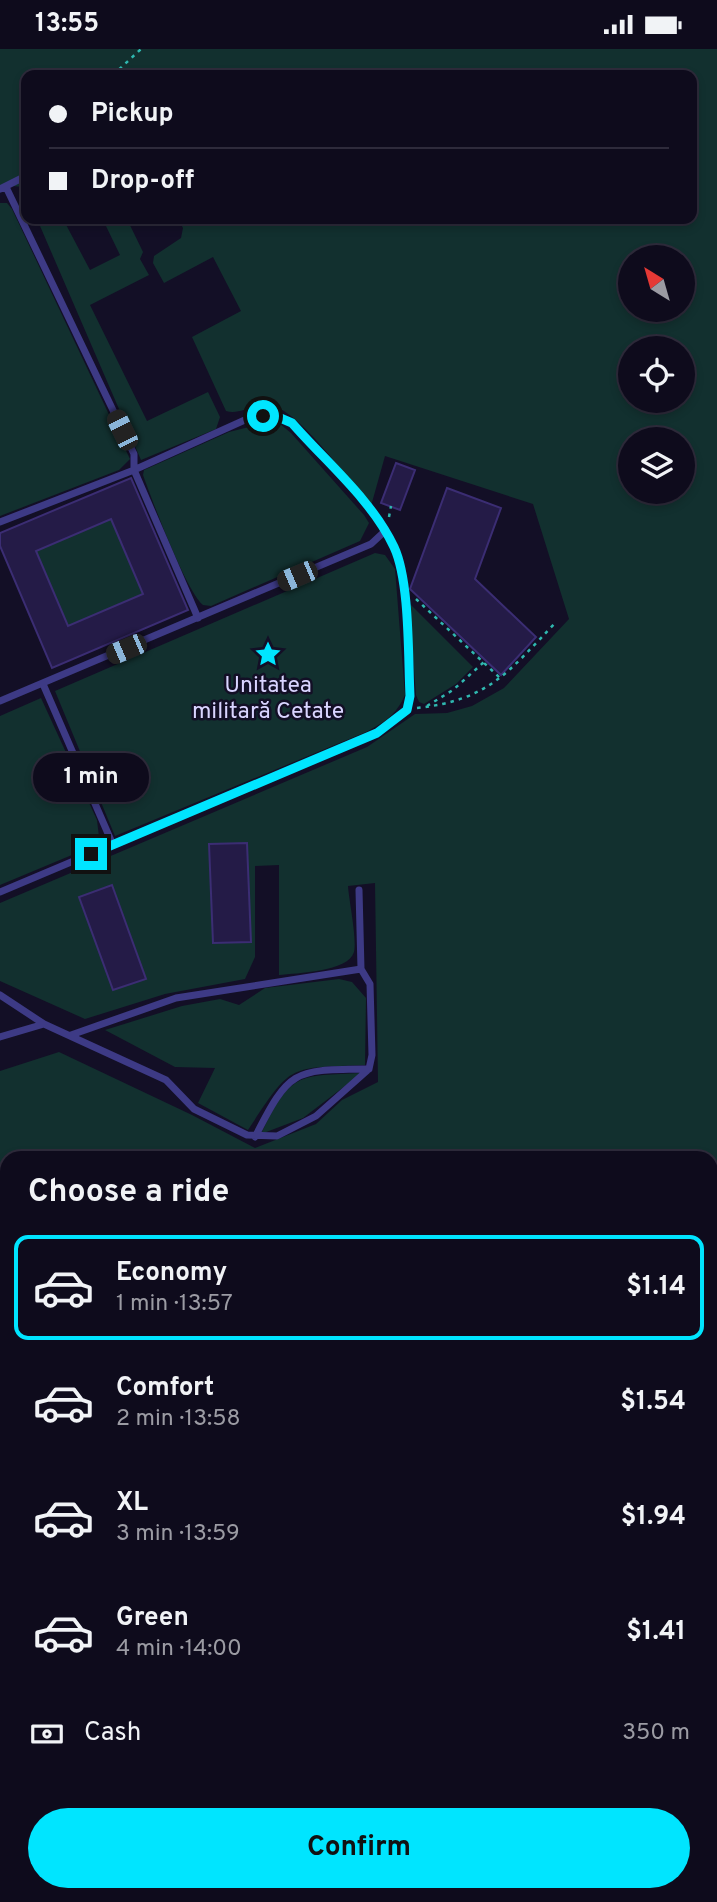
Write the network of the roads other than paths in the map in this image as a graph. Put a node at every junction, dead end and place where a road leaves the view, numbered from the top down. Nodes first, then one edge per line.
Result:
1 (21, 179) edge
2 (3, 188) edge
3 (134, 470) junction
4 (0, 522) edge
5 (385, 531) junction
6 (198, 618) junction
7 (43, 684) junction
8 (0, 701) edge
9 (113, 845) junction
10 (359, 890) dead end
11 (0, 892) edge
12 (361, 969) junction
13 (0, 995) edge
14 (44, 1024) junction
15 (71, 1035) junction
16 (0, 1037) edge
17 (369, 1069) junction
18 (255, 1136) junction

1 - 2 lane
2 - 3 lane
3 - 4 lane
3 - 5 lane
3 - 6 lane
5 - 6 lane
5 - 9 lane
6 - 7 lane
7 - 8 lane
7 - 9 lane
9 - 11 lane
10 - 12 lane
12 - 15 lane
12 - 17 lane
13 - 14 lane
14 - 15 lane
14 - 16 lane
15 - 18 lane
17 - 18 lane
17 - 18 lane

